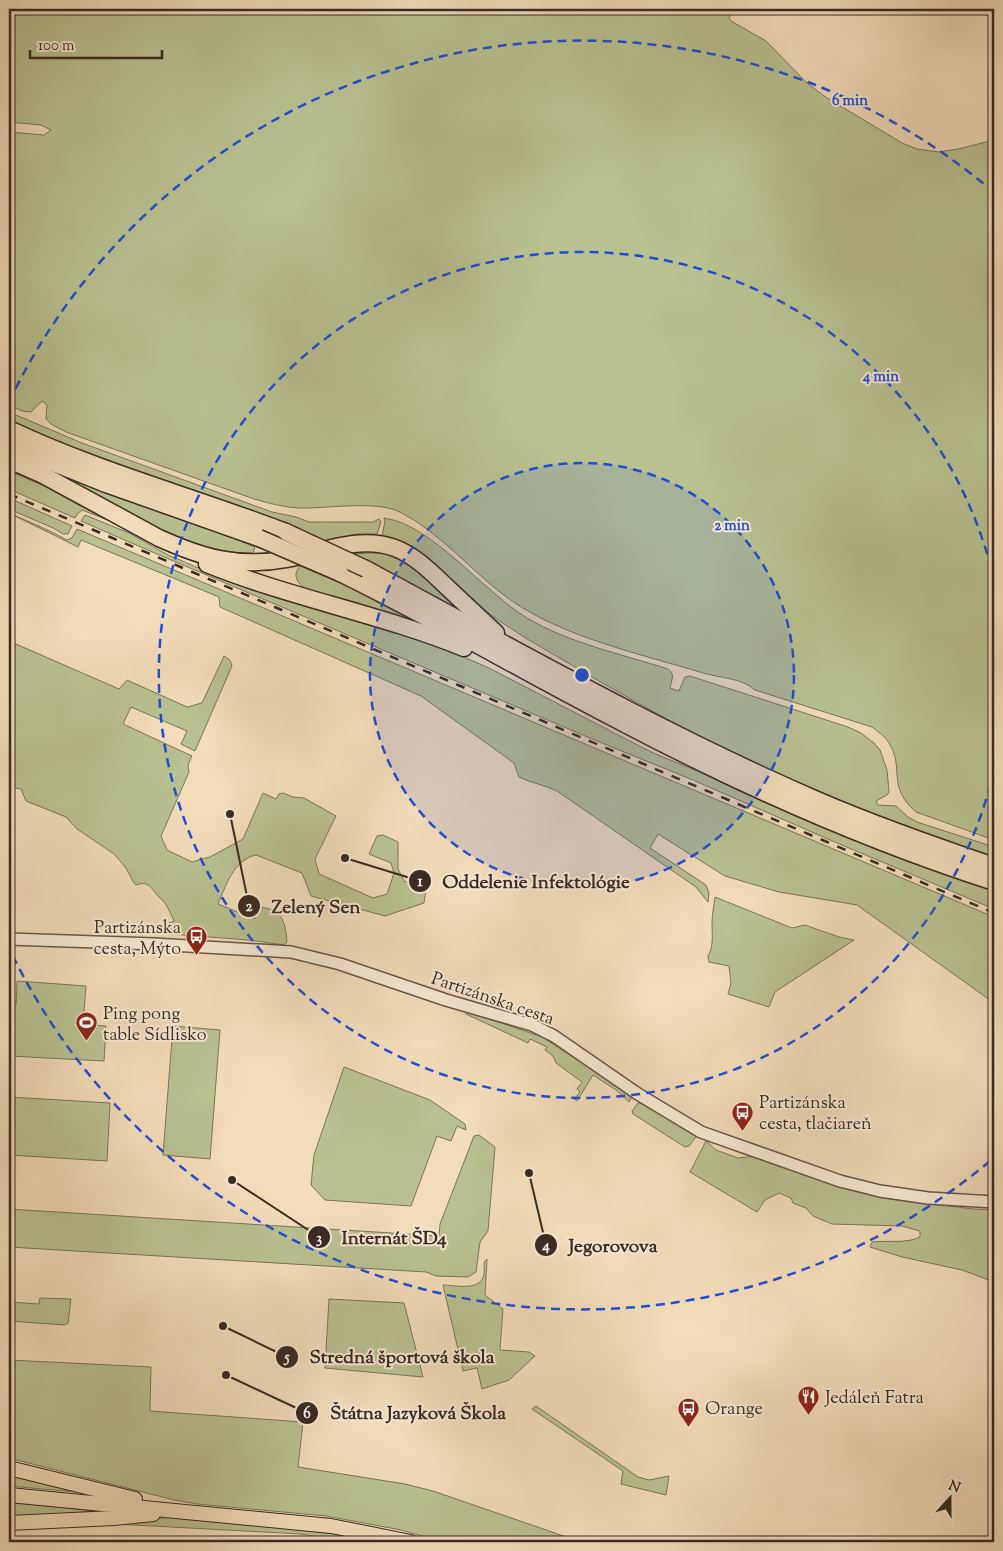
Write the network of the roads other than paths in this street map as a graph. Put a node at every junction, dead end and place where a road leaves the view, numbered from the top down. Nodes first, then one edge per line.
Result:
1 (9, 429) edge
2 (9, 445) edge
3 (9, 460) edge
4 (9, 466) edge
5 (514, 649) junction
6 (531, 675) junction
7 (994, 866) edge
8 (994, 882) edge
9 (9, 939) edge
10 (994, 1202) edge
11 (9, 1468) edge
12 (9, 1495) edge
13 (179, 1510) junction
14 (9, 1523) edge
15 (411, 1542) edge

1 - 5 highway, bridge
2 - 6 highway, bridge
3 - 5 highway
4 - 6 highway
5 - 7 highway
6 - 8 highway
9 - 10 street, Partizánska cesta
11 - 13 main road
12 - 13 main road
13 - 14 main road
13 - 15 main road

